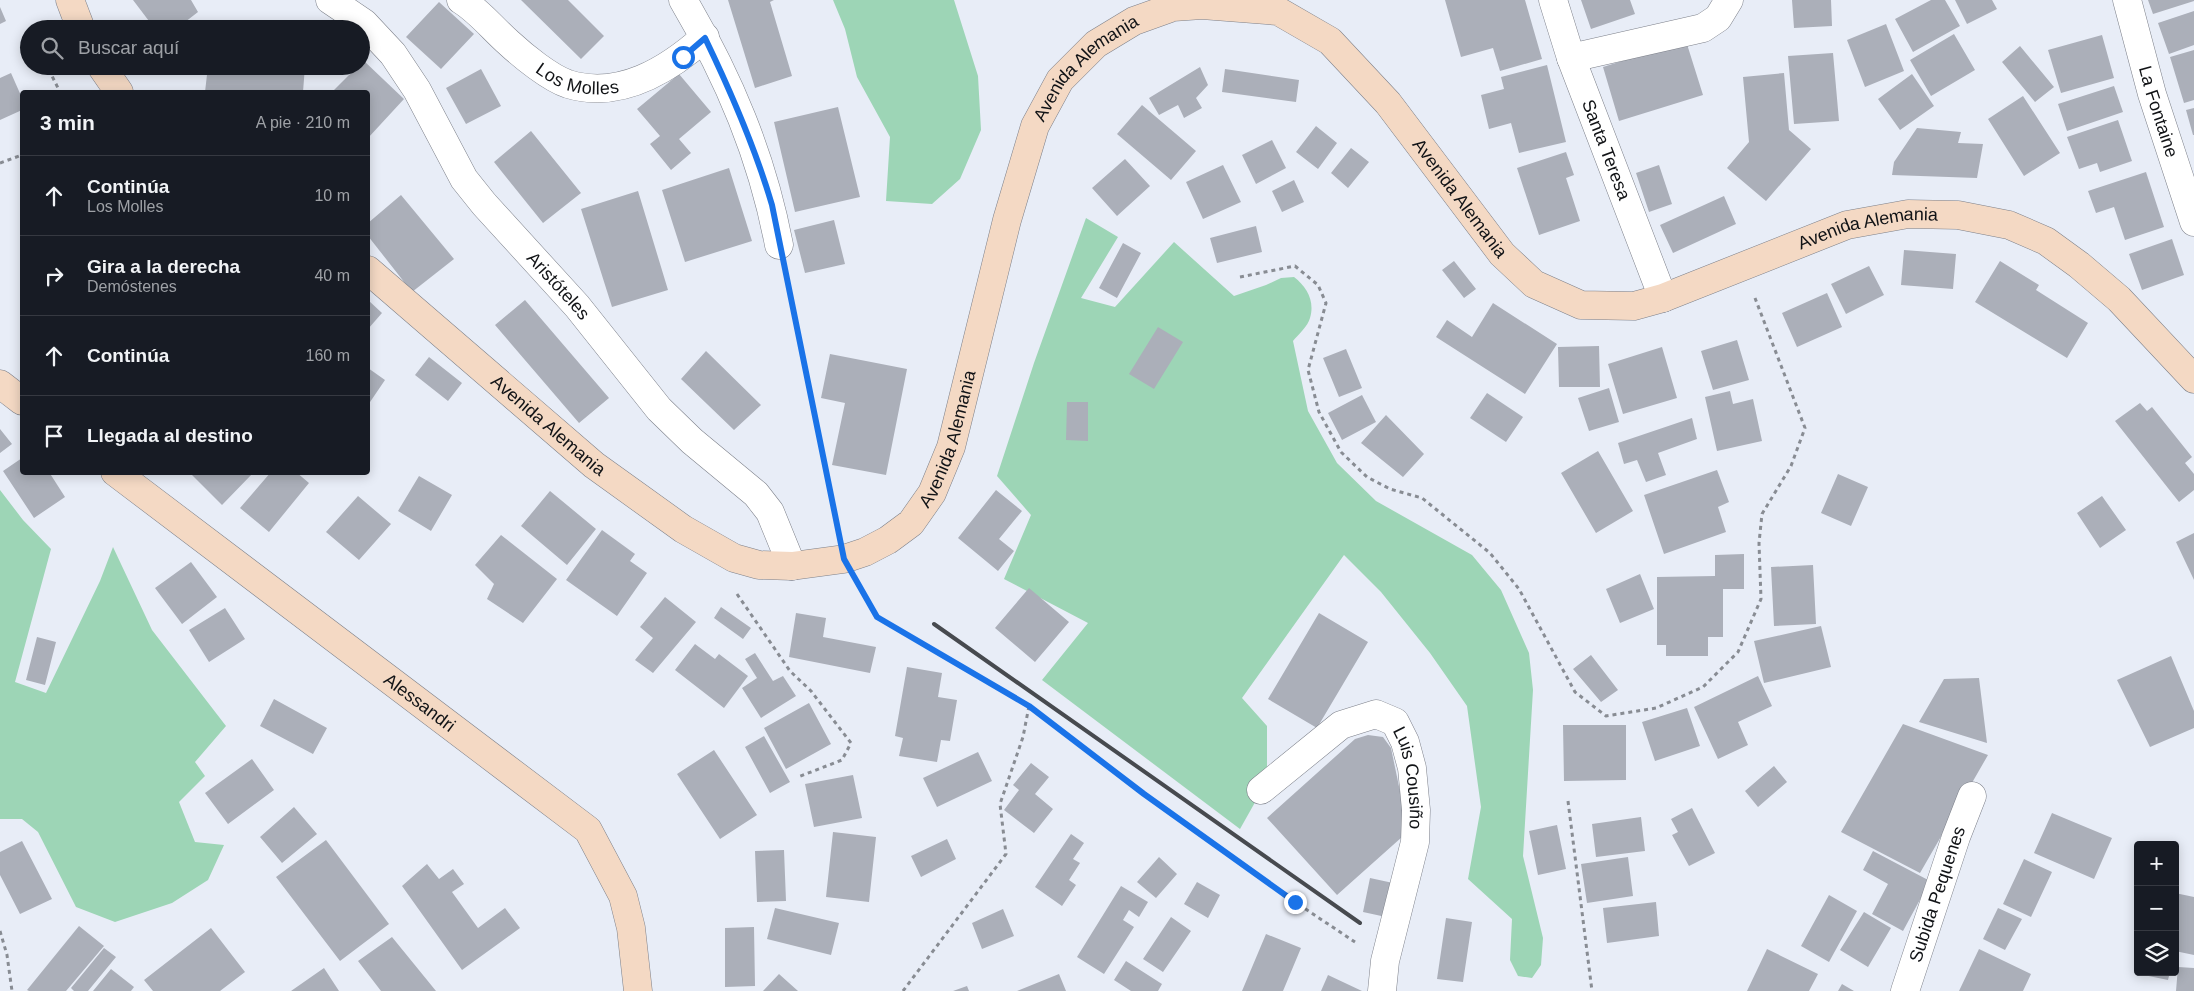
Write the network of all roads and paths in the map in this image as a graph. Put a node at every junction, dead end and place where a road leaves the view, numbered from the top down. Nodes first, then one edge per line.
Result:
1 (70, 0) edge
2 (330, 0) edge
3 (461, 0) edge
4 (683, 0) edge
5 (1553, 0) edge
6 (1729, 0) edge
7 (2127, 0) edge
8 (1200, 2) edge
9 (78, 20) edge
10 (358, 20) edge
11 (370, 30) edge
12 (705, 38) junction
13 (1572, 58) junction
14 (52, 75) edge
15 (107, 75) edge
16 (59, 90) edge
17 (118, 90) edge
18 (20, 156) edge
19 (0, 163) edge
20 (2194, 222) edge
21 (779, 245) joint
22 (1742, 268) junction
23 (370, 272) edge
24 (1240, 278) dead end
25 (1663, 298) junction
26 (2194, 379) edge
27 (0, 384) edge
28 (20, 399) edge
29 (119, 475) edge
30 (710, 546) junction
31 (844, 559) junction
32 (792, 566) junction
33 (1029, 706) junction
34 (798, 777) dead end
35 (1261, 790) dead end
36 (1972, 796) dead end
37 (1568, 801) dead end
38 (0, 931) edge
39 (1385, 961) junction
40 (12, 991) edge
41 (638, 991) edge
42 (903, 991) edge
43 (1382, 991) edge
44 (1592, 991) edge
45 (1905, 991) edge

1 - 9 street
2 - 10 street, Aristóteles
3 - 12 street, Los Molles
4 - 12 street
5 - 13 street, Santa Teresa
6 - 13 street
7 - 20 street, La Fontaine
8 - 25 street, Avenida Alemania
8 - 31 street, Avenida Alemania
11 - 32 street, Aristóteles
12 - 21 street
13 - 25 street, Santa Teresa
14 - 16 path
15 - 17 street
18 - 19 path
21 - 31 path
22 - 24 path
22 - 25 street, Avenida Alemania
22 - 26 street, Avenida Alemania
23 - 30 street, Avenida Alemania
27 - 28 street
29 - 41 street, Alessandri
30 - 32 street, Avenida Alemania
30 - 34 path
31 - 32 street, Avenida Alemania
31 - 33 path
33 - 39 path
33 - 42 path
35 - 39 street, Luis Cousiño
36 - 45 street, Subida Pequenes
37 - 44 path
38 - 40 path
39 - 43 street, Luis Cousiño

